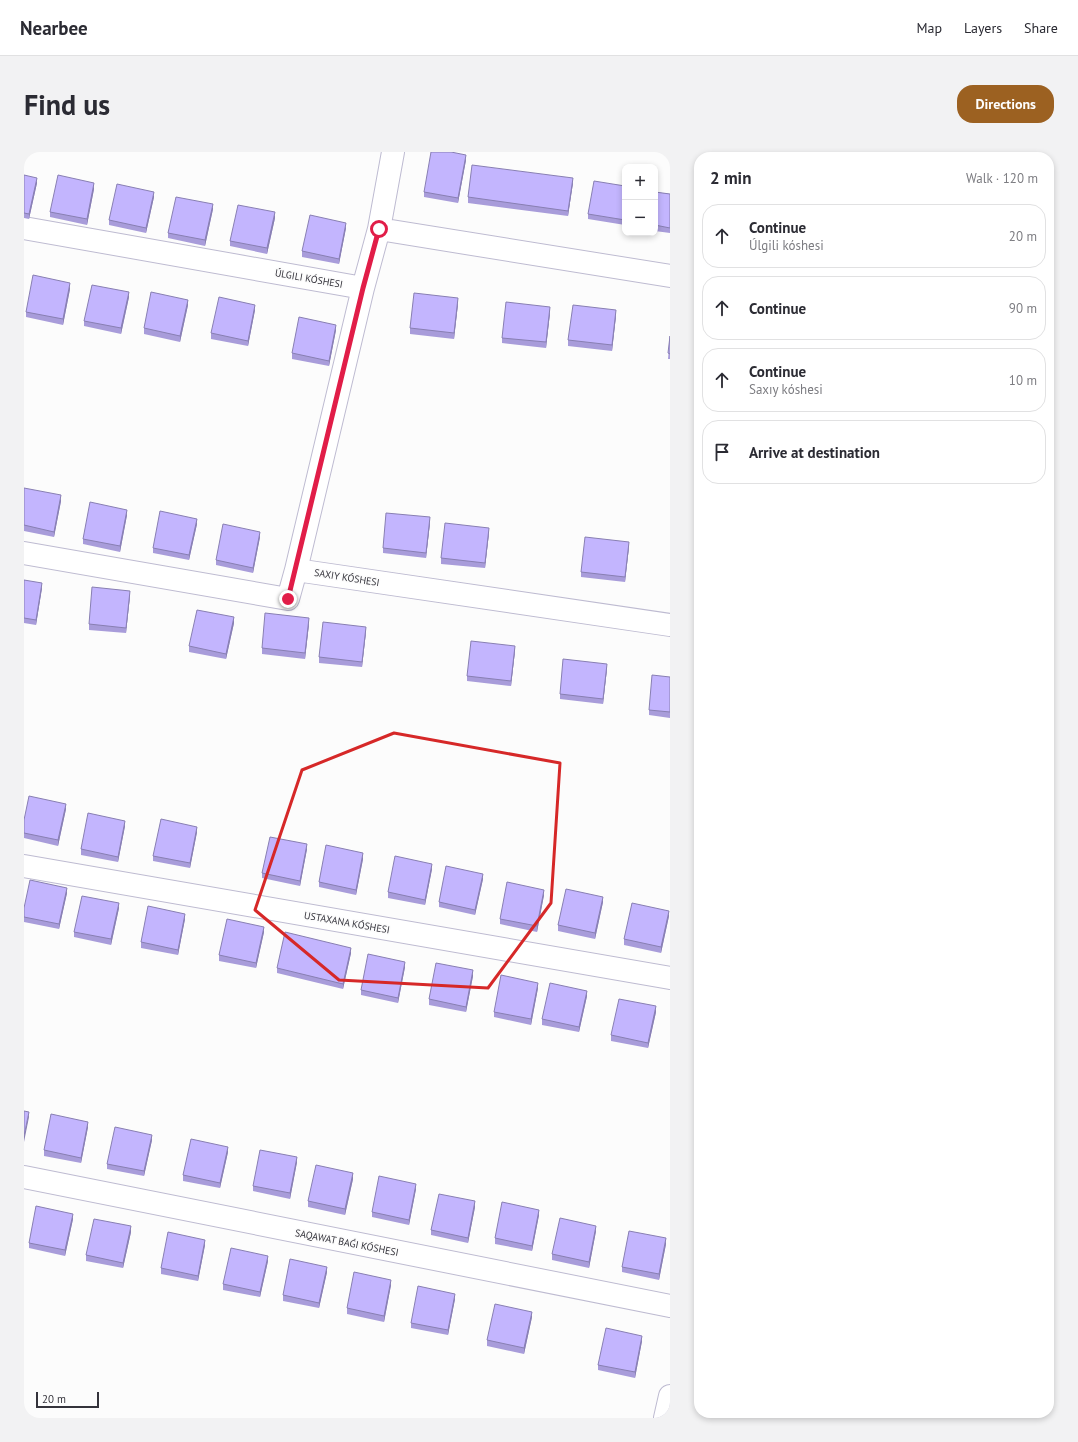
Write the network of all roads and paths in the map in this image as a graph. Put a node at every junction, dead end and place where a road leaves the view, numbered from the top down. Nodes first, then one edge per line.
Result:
1 (393, 152) edge
2 (24, 228) edge
3 (379, 229) junction
4 (670, 276) edge
5 (363, 288) junction
6 (24, 553) edge
7 (296, 570) junction
8 (670, 625) edge
9 (24, 866) edge
10 (670, 978) edge
11 (24, 1177) edge
12 (670, 1306) edge
13 (670, 1396) edge
14 (665, 1418) edge

1 - 3 street
2 - 5 street, ÚLGILI KÓSHESI
3 - 4 street
3 - 5 street
5 - 7 street
6 - 7 street
7 - 8 street
9 - 10 street, USTAXANA KÓSHESI
11 - 12 street
13 - 14 street

